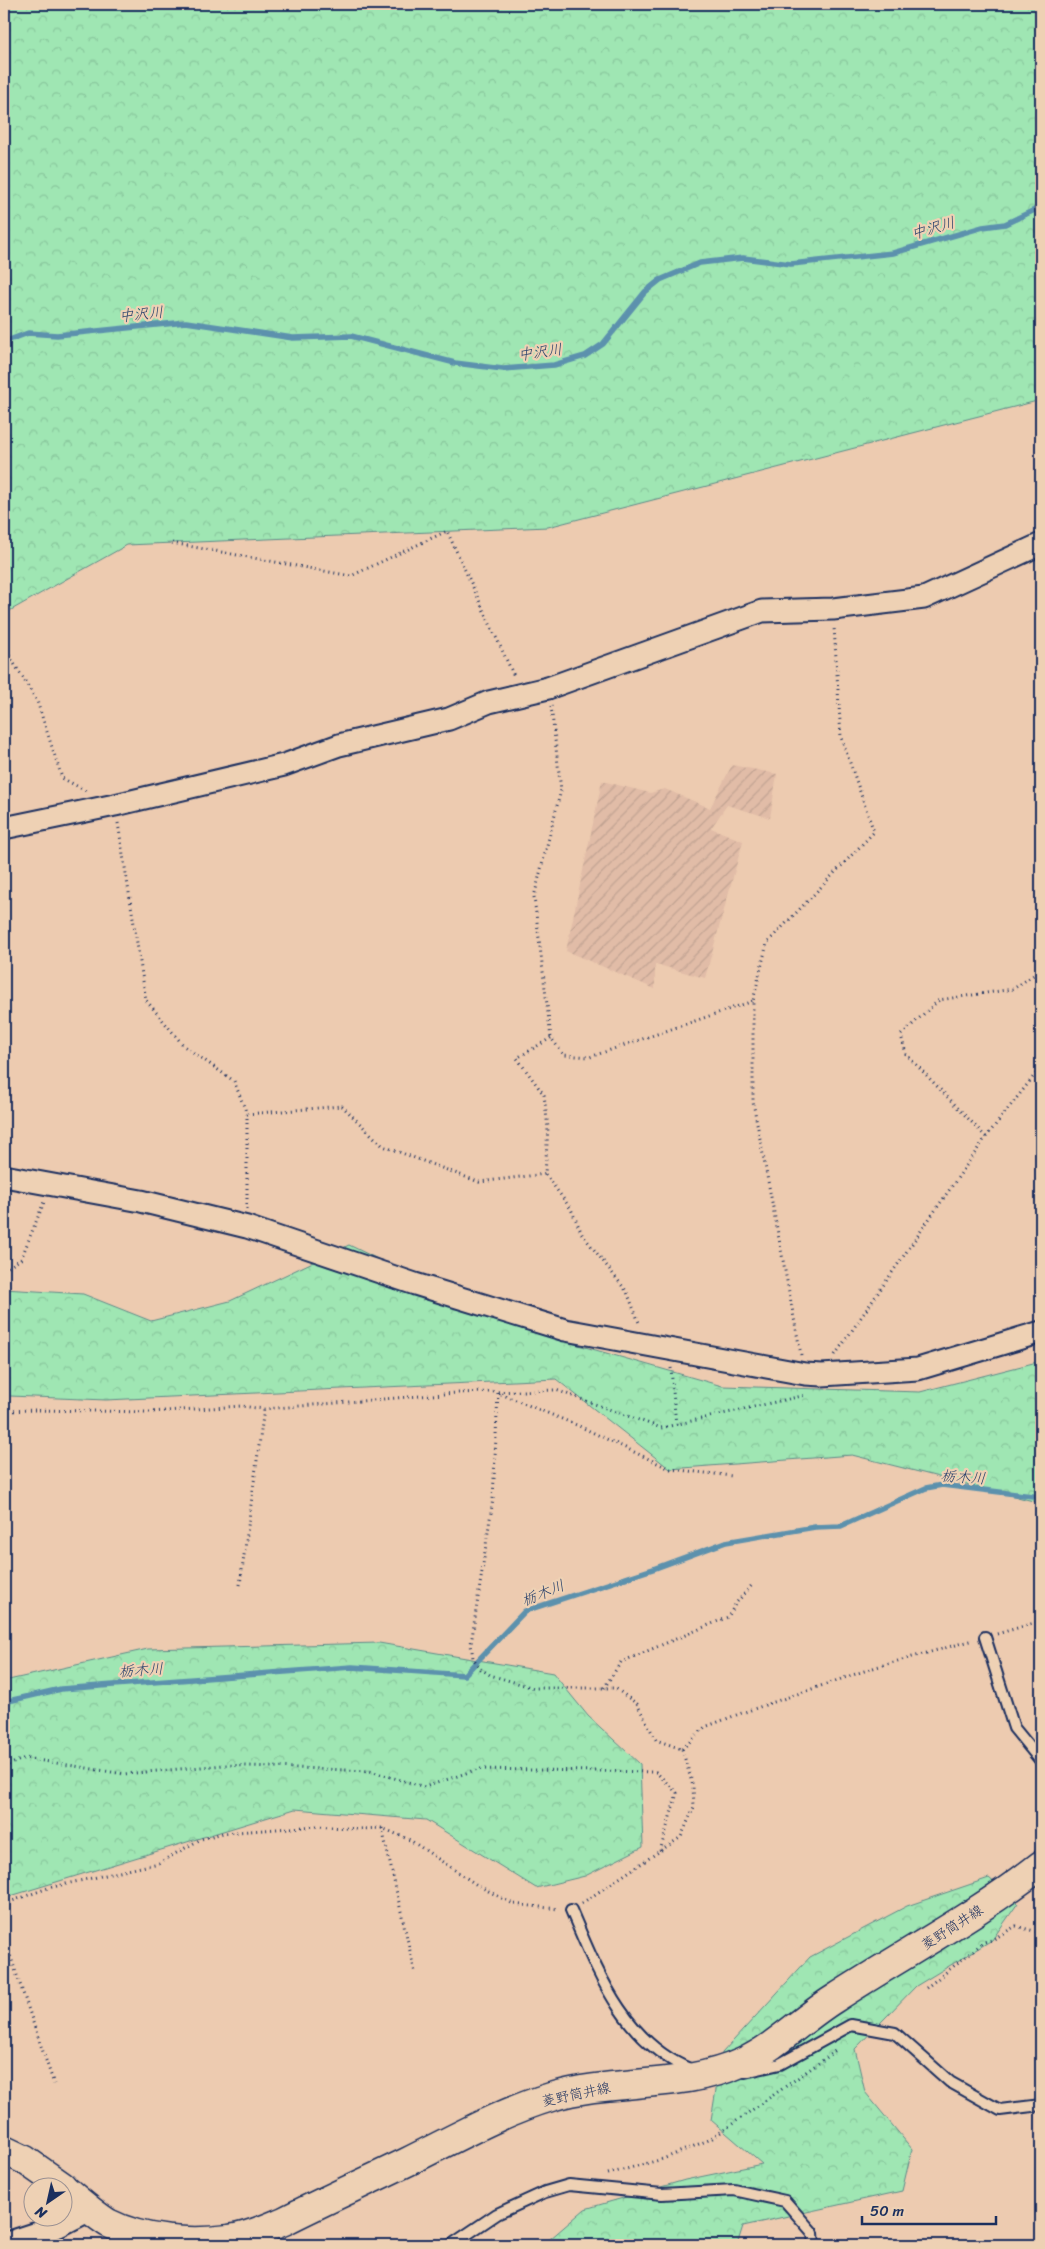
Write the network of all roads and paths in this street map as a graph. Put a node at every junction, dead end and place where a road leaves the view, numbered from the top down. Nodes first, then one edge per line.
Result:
1 (172, 543) dead end
2 (1041, 544) edge
3 (833, 609) junction
4 (4, 647) edge
5 (548, 688) junction
6 (522, 695) junction
7 (115, 806) junction
8 (4, 828) edge
9 (1041, 970) edge
10 (754, 1001) junction
11 (551, 1038) junction
12 (1041, 1067) edge
13 (247, 1114) junction
14 (986, 1137) junction
15 (546, 1174) junction
16 (4, 1176) edge
17 (51, 1184) junction
18 (247, 1227) junction
19 (4, 1270) edge
20 (1041, 1332) edge
21 (648, 1344) junction
22 (670, 1348) junction
23 (813, 1380) junction
24 (498, 1393) junction
25 (264, 1409) junction
26 (4, 1411) edge
27 (676, 1425) junction
28 (732, 1476) dead end
29 (753, 1584) dead end
30 (240, 1585) dead end
31 (1041, 1621) edge
32 (985, 1637) junction
33 (604, 1688) junction
34 (682, 1748) junction
35 (1041, 1761) edge
36 (4, 1767) edge
37 (382, 1828) junction
38 (659, 1852) junction
39 (1041, 1865) edge
40 (4, 1904) edge
41 (571, 1910) junction
42 (1041, 1933) edge
43 (4, 1936) edge
44 (415, 1973) dead end
45 (926, 1988) dead end
46 (851, 2025) junction
47 (707, 2076) junction
48 (54, 2084) dead end
49 (1041, 2105) edge
50 (4, 2150) edge
51 (606, 2175) dead end
52 (47, 2176) edge
53 (72, 2195) edge
54 (90, 2210) junction
55 (154, 2241) edge
56 (4, 2244) edge
57 (451, 2245) edge
58 (814, 2245) edge

1 - 6 path
2 - 3 street
3 - 5 street
3 - 10 path
4 - 7 path
5 - 6 street
5 - 11 path
6 - 7 street
7 - 8 street
7 - 13 path
9 - 14 path
10 - 11 path
10 - 23 path
11 - 15 path
12 - 14 path
13 - 15 path
13 - 18 path
14 - 23 path
15 - 21 path
16 - 17 street
17 - 18 street
17 - 19 path
18 - 21 street
20 - 23 street
21 - 22 street
22 - 23 street
22 - 27 path
23 - 27 path
24 - 25 path
24 - 27 path
24 - 28 path
24 - 33 path
25 - 26 path
25 - 30 path
29 - 33 path
31 - 32 path
32 - 34 path
32 - 35 lane
33 - 34 path
34 - 38 path
36 - 38 path
37 - 40 path
37 - 41 path
37 - 44 path
38 - 41 path
39 - 47 main road, 菱野筒井線
41 - 47 lane
42 - 45 path
43 - 48 path
46 - 47 lane
46 - 49 lane
46 - 51 path
47 - 55 main road, 菱野筒井線
50 - 52 main road, 菱野筒井線
53 - 54 main road, 菱野筒井線
54 - 55 main road, 菱野筒井線
54 - 56 street
57 - 58 lane

